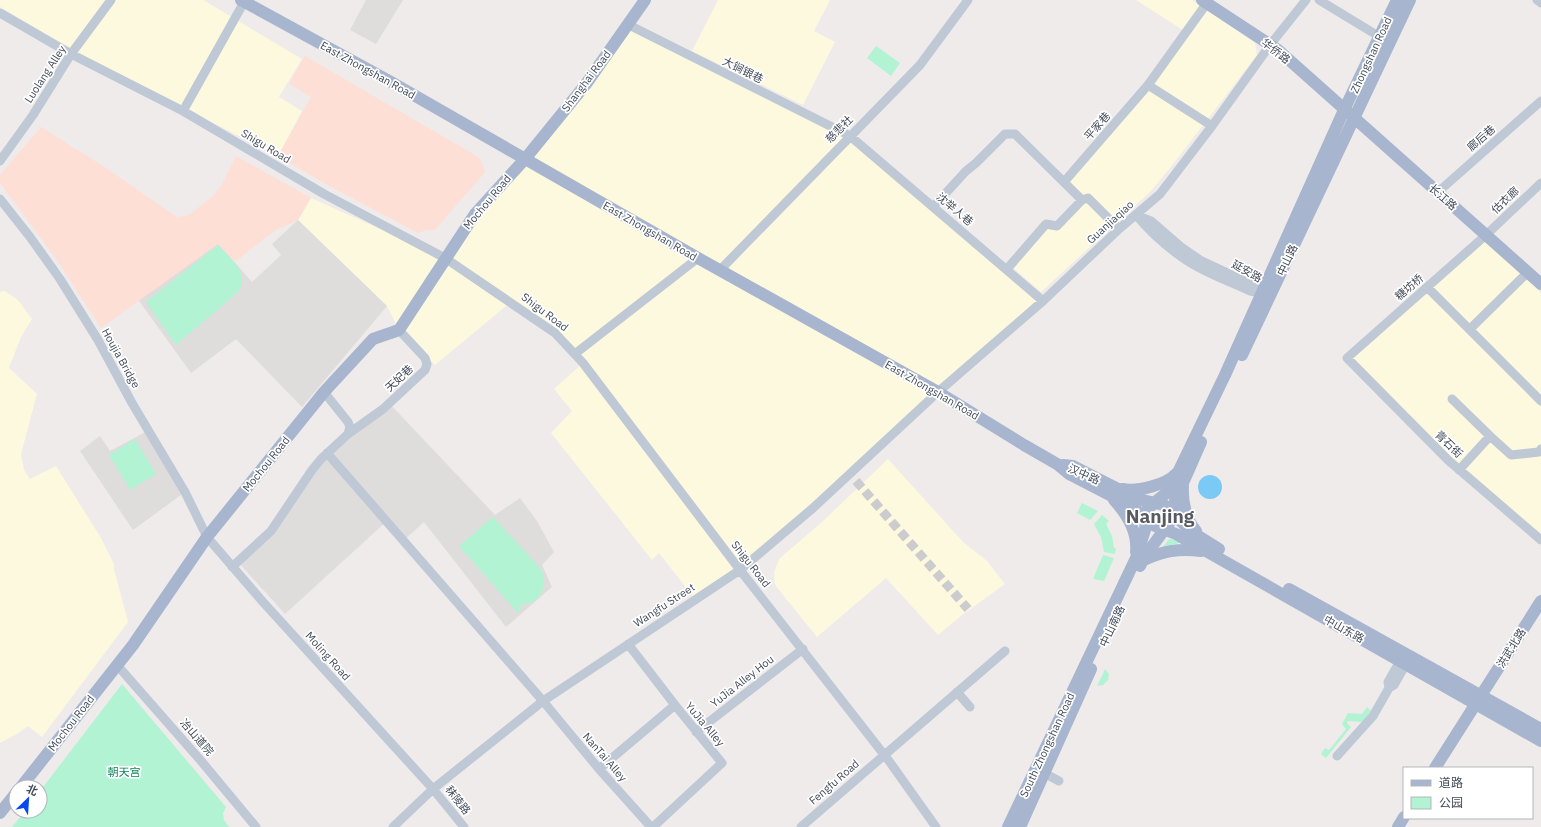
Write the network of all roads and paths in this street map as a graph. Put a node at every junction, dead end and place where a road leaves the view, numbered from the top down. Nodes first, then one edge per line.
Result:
1 (111, 0) edge
2 (645, 0) edge
3 (968, 0) edge
4 (1306, 0) edge
5 (1319, 0) edge
6 (1397, 0) edge
7 (1410, 0) edge
8 (1537, 0) edge
9 (243, 1) edge
10 (1205, 2) edge
11 (1541, 2) edge
12 (0, 13) edge
13 (627, 24) junction
14 (1380, 37) junction
15 (1270, 45) junction
16 (71, 54) junction
17 (1148, 85) junction
18 (1541, 101) edge
19 (1344, 110) junction
20 (183, 111) junction
21 (1354, 119) junction
22 (1212, 126) junction
23 (850, 136) junction
24 (525, 159) junction
25 (0, 161) edge
26 (1064, 182) junction
27 (1541, 183) edge
28 (1438, 192) junction
29 (0, 199) edge
30 (1082, 200) junction
31 (933, 206) junction
32 (1136, 215) junction
33 (1119, 229) junction
34 (1486, 235) junction
35 (445, 258) junction
36 (698, 258) junction
37 (1007, 269) junction
38 (720, 270) junction
39 (1528, 272) junction
40 (1541, 284) edge
41 (1427, 287) junction
42 (1262, 293) junction
43 (1044, 301) junction
44 (1470, 329) junction
45 (399, 330) junction
46 (576, 353) junction
47 (1347, 358) joint
48 (324, 392) junction
49 (938, 392) junction
50 (1452, 399) dead end
51 (1541, 401) edge
52 (348, 434) junction
53 (1490, 436) junction
54 (1541, 449) edge
55 (327, 453) junction
56 (1057, 464) joint
57 (1459, 470) dead end
58 (1182, 474) junction
59 (1111, 491) junction
60 (1165, 514) junction
61 (1147, 520) junction
62 (208, 537) junction
63 (1541, 540) edge
64 (1208, 548) junction
65 (1139, 560) junction
66 (232, 567) junction
67 (740, 570) junction
68 (1541, 601) edge
69 (628, 644) junction
70 (803, 649) junction
71 (1005, 651) dead end
72 (1403, 663) junction
73 (117, 665) junction
74 (957, 692) junction
75 (1479, 699) junction
76 (543, 701) junction
77 (675, 706) junction
78 (970, 707) dead end
79 (1541, 729) edge
80 (696, 732) junction
81 (1541, 741) edge
82 (884, 755) junction
83 (1337, 756) dead end
84 (1436, 767) edge
85 (599, 768) junction
86 (1044, 773) junction
87 (27, 779) edge
88 (1059, 781) dead end
89 (433, 789) junction
90 (8, 803) edge
91 (0, 813) edge
92 (256, 827) edge
93 (393, 827) edge
94 (464, 827) edge
95 (652, 827) edge
96 (801, 827) edge
97 (936, 827) edge
98 (1008, 827) edge
99 (1020, 827) edge

1 - 16 street, Luolang Alley
2 - 13 main road, Shanghai Road
3 - 23 street, 慈悲社
4 - 15 street, Guanjiaqiao
5 - 14 street
6 - 14 main road, Zhongshan Road
7 - 21 main road, 中山路
8 - 11 street
9 - 20 street
9 - 24 main road, East Zhongshan Road
10 - 15 main road, 华侨路
10 - 17 street, 平家巷
12 - 16 street, Shigu Road
13 - 23 street, 大锏银巷
13 - 24 main road, Shanghai Road
14 - 19 main road, Zhongshan Road
15 - 19 main road, 华侨路
15 - 22 street, Guanjiaqiao
16 - 20 street, Shigu Road
16 - 25 street, Luolang Alley
17 - 22 street
17 - 26 street, 平家巷
18 - 28 street, 廊后巷
19 - 21 main road, 长江路
19 - 42 main road, 中山路
20 - 35 street, Shigu Road
21 - 28 main road, 长江路
21 - 58 main road, 中山路
22 - 32 street, Guanjiaqiao
23 - 31 street, 沈举人巷
23 - 38 street, 慈悲社
24 - 35 main road, Mochou Road
24 - 36 main road, East Zhongshan Road
26 - 30 street
26 - 31 street
27 - 34 street, 估衣廊
28 - 34 main road, 长江路
29 - 62 street, Houjia Bridge
30 - 33 street
30 - 37 street
31 - 37 street, 沈举人巷
32 - 33 street, Guanjiaqiao
32 - 42 street, 延安路
33 - 43 street, Guanjiaqiao
34 - 39 main road, 长江路
34 - 41 street, 糖坊桥
35 - 45 main road, Mochou Road
35 - 46 street, Shigu Road
36 - 38 main road, East Zhongshan Road
36 - 46 street
37 - 43 street, 沈举人巷
38 - 49 main road, East Zhongshan Road
39 - 40 main road, 长江路
39 - 44 street
41 - 44 street
41 - 47 street, 糖坊桥
42 - 58 main road, 中山路
43 - 49 street, Guanjiaqiao
44 - 51 street
45 - 48 main road, Mochou Road
45 - 52 street, 天妃巷
46 - 67 street, Shigu Road
47 - 63 street, 青石街
48 - 52 street
48 - 62 main road, Mochou Road
49 - 56 main road, East Zhongshan Road
49 - 67 street, Wangfu Street
50 - 53 street
52 - 55 street
53 - 54 street
53 - 57 street
55 - 66 street
55 - 76 street, NanTai Alley
56 - 59 main road, 汉中路
58 - 59 main road
58 - 60 main road, 中山路
58 - 60 main road, 中山路
58 - 64 main road
59 - 60 main road, 汉中路
59 - 61 main road, 汉中路
59 - 65 main road
60 - 61 main road, 中山东路
60 - 61 main road, 中山路
60 - 64 main road, 中山东路
60 - 64 main road, 中山东路
60 - 65 main road, 中山南路
61 - 65 main road, 中山南路
62 - 66 street, Moling Road
62 - 73 main road, Mochou Road
64 - 65 main road
64 - 72 main road, 中山东路
64 - 75 main road
65 - 86 main road, 中山南路
65 - 98 main road, South Zhongshan Road
66 - 89 street, Moling Road
67 - 69 street, Wangfu Street
67 - 70 street, Shigu Road
68 - 75 main road, 洪武北路
69 - 76 street, Wangfu Street
69 - 77 street, YuJia Alley
70 - 80 street, YuJia Alley Hou
70 - 82 street, Shigu Road
71 - 74 street, Fengfu Road
72 - 75 main road, 中山东路
72 - 83 street
73 - 87 main road, Mochou Road
73 - 92 street, 冶山道院
74 - 78 street
74 - 82 street, Fengfu Road
75 - 79 main road
75 - 81 main road, 中山东路
75 - 84 main road, 洪武北路
76 - 85 street, NanTai Alley
76 - 89 street, Wangfu Street
77 - 80 street, YuJia Alley
77 - 85 street
80 - 95 street, YuJia Alley
82 - 96 street, Fengfu Road
82 - 97 street, Shigu Road
85 - 95 street, NanTai Alley
86 - 88 street
86 - 99 main road, South Zhongshan Road
89 - 93 street, Wangfu Street
89 - 94 street, 秣陵路
90 - 91 main road

